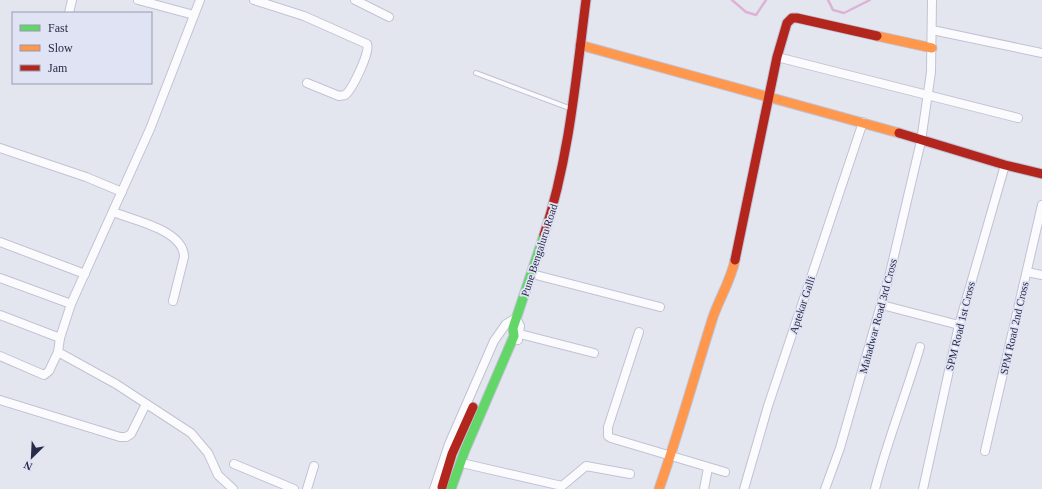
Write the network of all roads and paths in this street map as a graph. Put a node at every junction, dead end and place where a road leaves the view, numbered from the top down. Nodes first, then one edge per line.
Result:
1 (72, 0) edge
2 (138, 0) edge
3 (200, 0) edge
4 (254, 0) edge
5 (355, 0) edge
6 (586, 0) edge
7 (932, 0) edge
8 (157, 3) edge
9 (69, 12) edge
10 (194, 15) junction
11 (388, 17) dead end
12 (932, 30) junction
13 (580, 45) junction
14 (932, 48) junction
15 (1042, 53) edge
16 (777, 57) junction
17 (476, 73) dead end
18 (307, 83) dead end
19 (929, 96) junction
20 (768, 98) junction
21 (572, 110) junction
22 (1018, 118) dead end
23 (862, 122) junction
24 (921, 141) junction
25 (0, 148) edge
26 (1005, 165) junction
27 (1042, 174) edge
28 (122, 192) junction
29 (1042, 205) edge
30 (113, 212) junction
31 (0, 242) edge
32 (1027, 272) junction
33 (85, 274) junction
34 (532, 274) junction
35 (1042, 275) edge
36 (0, 278) edge
37 (172, 301) dead end
38 (71, 304) junction
39 (882, 305) junction
40 (660, 307) dead end
41 (0, 314) edge
42 (516, 318) junction
43 (959, 325) junction
44 (516, 331) junction
45 (639, 332) dead end
46 (60, 338) junction
47 (920, 348) dead end
48 (58, 352) junction
49 (594, 353) dead end
50 (0, 356) edge
51 (0, 400) edge
52 (146, 404) junction
53 (985, 451) dead end
54 (671, 456) junction
55 (234, 464) dead end
56 (466, 464) junction
57 (314, 466) dead end
58 (708, 468) junction
59 (725, 472) dead end
60 (630, 474) dead end
61 (233, 489) edge
62 (294, 489) edge
63 (307, 489) edge
64 (434, 489) edge
65 (442, 489) edge
66 (451, 489) edge
67 (458, 489) edge
68 (659, 489) edge
69 (704, 489) edge
70 (744, 489) edge
71 (825, 489) edge
72 (874, 489) edge
73 (923, 489) edge

1 - 9 street
2 - 8 street
3 - 10 street
4 - 18 street
5 - 11 street
6 - 13 street, Pune Bengaluru Road
7 - 12 street, Mahadwar Road 3rd Cross
8 - 10 street
10 - 28 street
12 - 14 street, Mahadwar Road 3rd Cross
12 - 15 street
13 - 20 street
13 - 21 street, Pune Bengaluru Road
14 - 16 street
14 - 19 street, Mahadwar Road 3rd Cross
16 - 19 street
16 - 20 street
17 - 21 lane
19 - 22 street
19 - 24 street, Mahadwar Road 3rd Cross
20 - 23 street
20 - 54 street
21 - 34 street, Pune Bengaluru Road
23 - 24 street
23 - 70 street, Aptekar Galli
24 - 26 street
24 - 39 street, Mahadwar Road 3rd Cross
25 - 28 street
26 - 27 street
26 - 43 street, SPM Road 1st Cross
28 - 30 street
29 - 32 street, SPM Road 2nd Cross
30 - 33 street
30 - 37 street
31 - 33 street
32 - 35 street
32 - 53 street, SPM Road 2nd Cross
33 - 38 street
34 - 40 street
34 - 42 street, Pune Bengaluru Road
36 - 38 street
38 - 46 street
39 - 43 street
39 - 71 street, Mahadwar Road 3rd Cross
41 - 46 street
42 - 44 street, Pune Bengaluru Road
42 - 64 street
43 - 73 street, SPM Road 1st Cross
44 - 49 street
44 - 56 street
44 - 65 street
44 - 66 street, Pune Bengaluru Road
45 - 54 street
46 - 48 street
47 - 72 street
48 - 50 street
48 - 52 street
51 - 52 street
52 - 61 street
54 - 58 street
54 - 68 street
55 - 62 street
56 - 60 street
56 - 67 street
57 - 63 street
58 - 59 street
58 - 69 street

